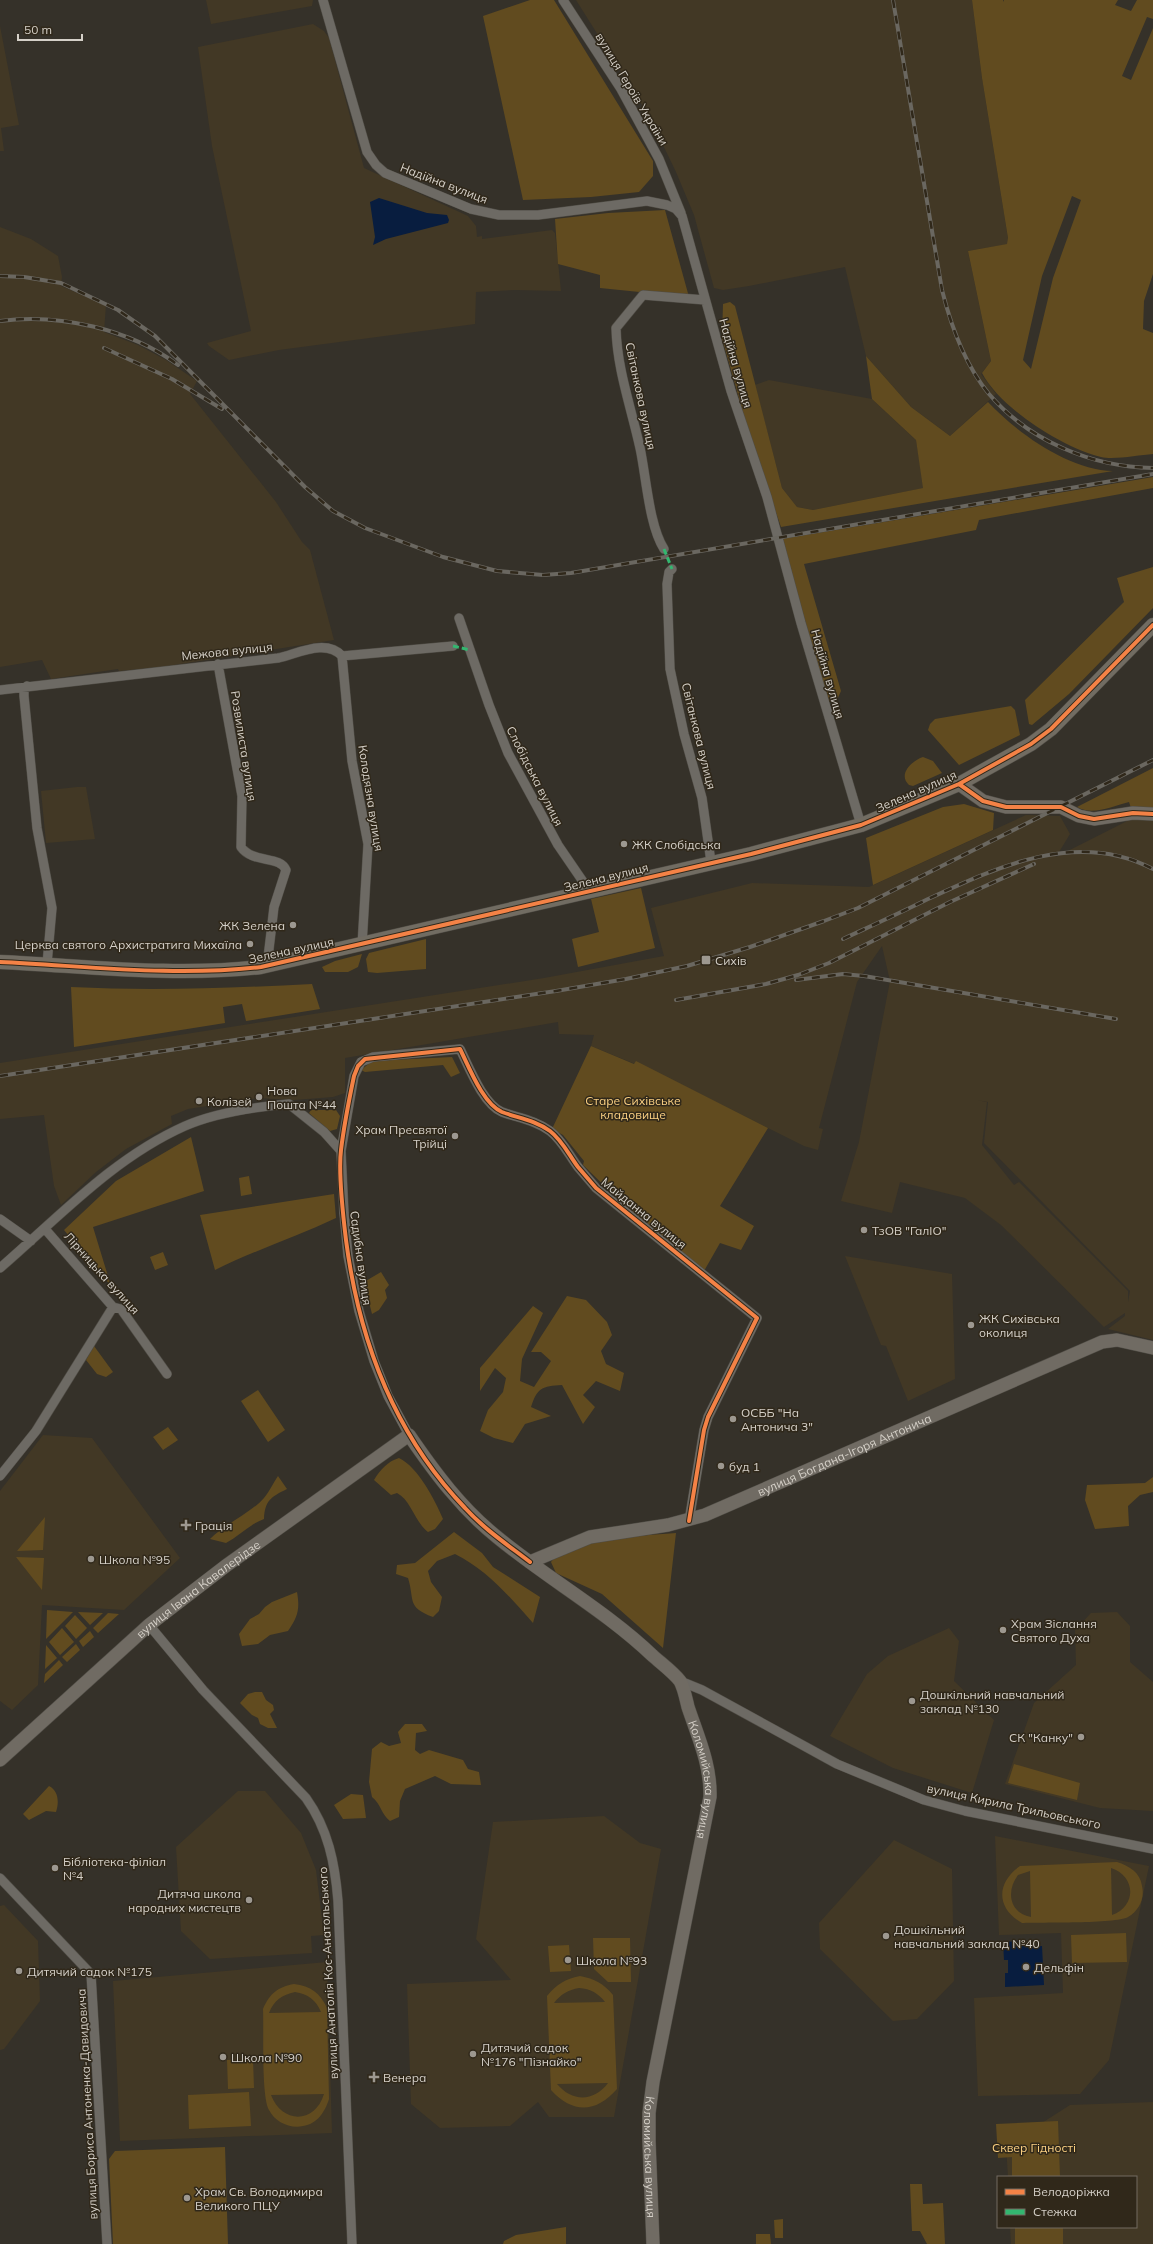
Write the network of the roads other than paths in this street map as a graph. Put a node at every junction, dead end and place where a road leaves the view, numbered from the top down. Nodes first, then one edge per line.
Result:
1 (323, 0) edge
2 (563, 0) edge
3 (682, 216) junction
4 (705, 300) junction
5 (664, 548) dead end
6 (672, 569) dead end
7 (460, 618) dead end
8 (1153, 625) edge
9 (453, 646) dead end
10 (342, 656) junction
11 (218, 664) junction
12 (27, 686) junction
13 (0, 690) edge
14 (959, 784) junction
15 (1153, 814) edge
16 (861, 825) junction
17 (712, 862) junction
18 (587, 892) junction
19 (362, 944) junction
20 (0, 962) edge
21 (47, 964) junction
22 (267, 966) junction
23 (350, 1098) joint
24 (340, 1151) junction
25 (0, 1219) edge
26 (45, 1229) junction
27 (31, 1241) junction
28 (0, 1268) edge
29 (113, 1307) junction
30 (1153, 1348) edge
31 (167, 1374) dead end
32 (409, 1435) junction
33 (0, 1476) edge
34 (689, 1521) junction
35 (530, 1562) junction
36 (149, 1625) junction
37 (680, 1681) junction
38 (0, 1760) edge
39 (1153, 1848) edge
40 (0, 1878) edge
41 (107, 2244) edge
42 (352, 2244) edge
43 (653, 2244) edge

1 - 3 street, Надійна вулиця
2 - 3 street, вулиця Героїв України
3 - 4 street, Надійна вулиця
4 - 5 street, Світанкова вулиця
4 - 16 street, Надійна вулиця
6 - 17 street, Світанкова вулиця
7 - 18 street, Слобідська вулиця
8 - 14 main road, Зелена вулиця
9 - 10 street, Межова вулиця
10 - 11 street, Межова вулиця
10 - 19 street, Колодязна вулиця
11 - 12 street, Межова вулиця
11 - 22 street, Розвилиста вулиця
12 - 13 street, Межова вулиця
12 - 21 street
14 - 15 main road
14 - 16 main road, Зелена вулиця
16 - 17 main road, Зелена вулиця
17 - 18 main road, Зелена вулиця
18 - 19 main road, Зелена вулиця
19 - 22 main road, Зелена вулиця
20 - 21 main road, Зелена вулиця
21 - 22 main road, Зелена вулиця
23 - 24 street, Садибна вулиця
23 - 34 street, Майданна вулиця
24 - 26 street
24 - 32 street, Садибна вулиця
25 - 27 street
26 - 27 street
26 - 29 street, Лірницька вулиця
27 - 28 street
29 - 31 street, Лірницька вулиця
29 - 33 street
30 - 34 main road, вулиця Богдана-Ігоря Антонича
32 - 35 main road, Коломийська вулиця
32 - 36 main road, вулиця Івана Кавалерідзе
34 - 35 main road, вулиця Богдана-Ігоря Антонича
35 - 37 main road, Коломийська вулиця
36 - 38 main road, вулиця Івана Кавалерідзе
36 - 42 street, вулиця Анатолія Кос-Анатольського
37 - 39 street, вулиця Кирила Трильовського
37 - 43 main road, Коломийська вулиця
40 - 41 street, вулиця Бориса Антоненка-Давидовича

